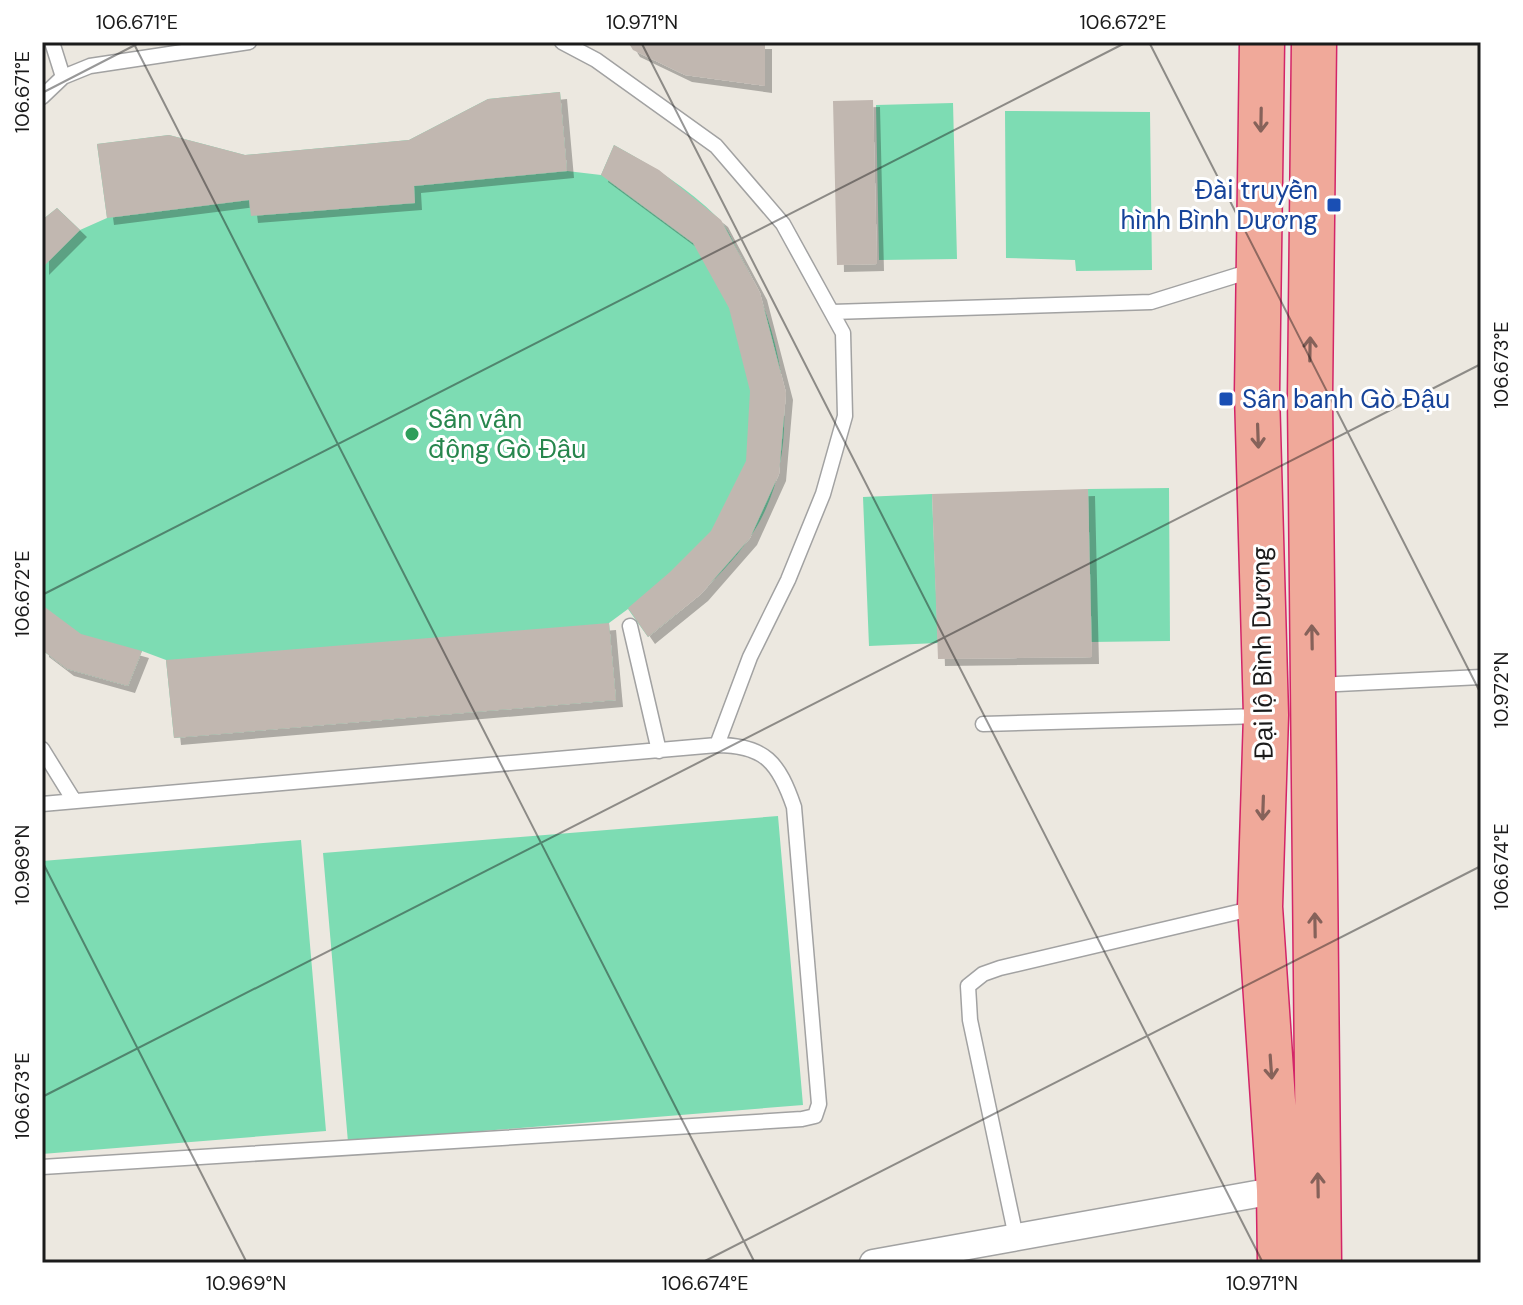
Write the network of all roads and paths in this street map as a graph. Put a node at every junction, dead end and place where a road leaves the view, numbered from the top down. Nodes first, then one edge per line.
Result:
1 (52, 42) edge
2 (249, 42) edge
3 (562, 42) edge
4 (594, 42) edge
5 (1262, 42) edge
6 (1314, 42) edge
7 (596, 60) junction
8 (63, 77) junction
9 (42, 97) edge
10 (1258, 268) junction
11 (832, 312) junction
12 (630, 626) dead end
13 (1481, 677) edge
14 (1312, 686) junction
15 (1266, 715) junction
16 (983, 724) dead end
17 (717, 745) junction
18 (42, 749) edge
19 (659, 751) junction
20 (73, 799) junction
21 (42, 804) edge
22 (1260, 907) junction
23 (42, 1167) edge
24 (1279, 1190) junction
25 (1016, 1237) junction
26 (873, 1263) edge
27 (1280, 1263) edge
28 (1319, 1263) edge

1 - 8 lane
2 - 8 lane
3 - 7 lane
4 - 7 lane
5 -> 10 highway, Đại lộ Bình Dương
14 -> 6 highway, Đại lộ Bình Dương
7 - 11 lane
8 - 9 lane
10 - 11 lane
10 -> 15 highway, Đại lộ Bình Dương
11 - 17 lane
12 - 19 lane
13 - 14 lane
28 -> 14 highway, Đại lộ Bình Dương
15 - 16 lane
15 -> 22 highway, Đại lộ Bình Dương
17 - 19 lane
17 - 23 lane
18 - 20 lane
19 - 20 lane
20 - 21 lane
22 -> 24 highway, Đại lộ Bình Dương
22 - 25 lane
24 - 25 street
24 - 27 highway, Đại lộ Bình Dương
25 - 26 street

